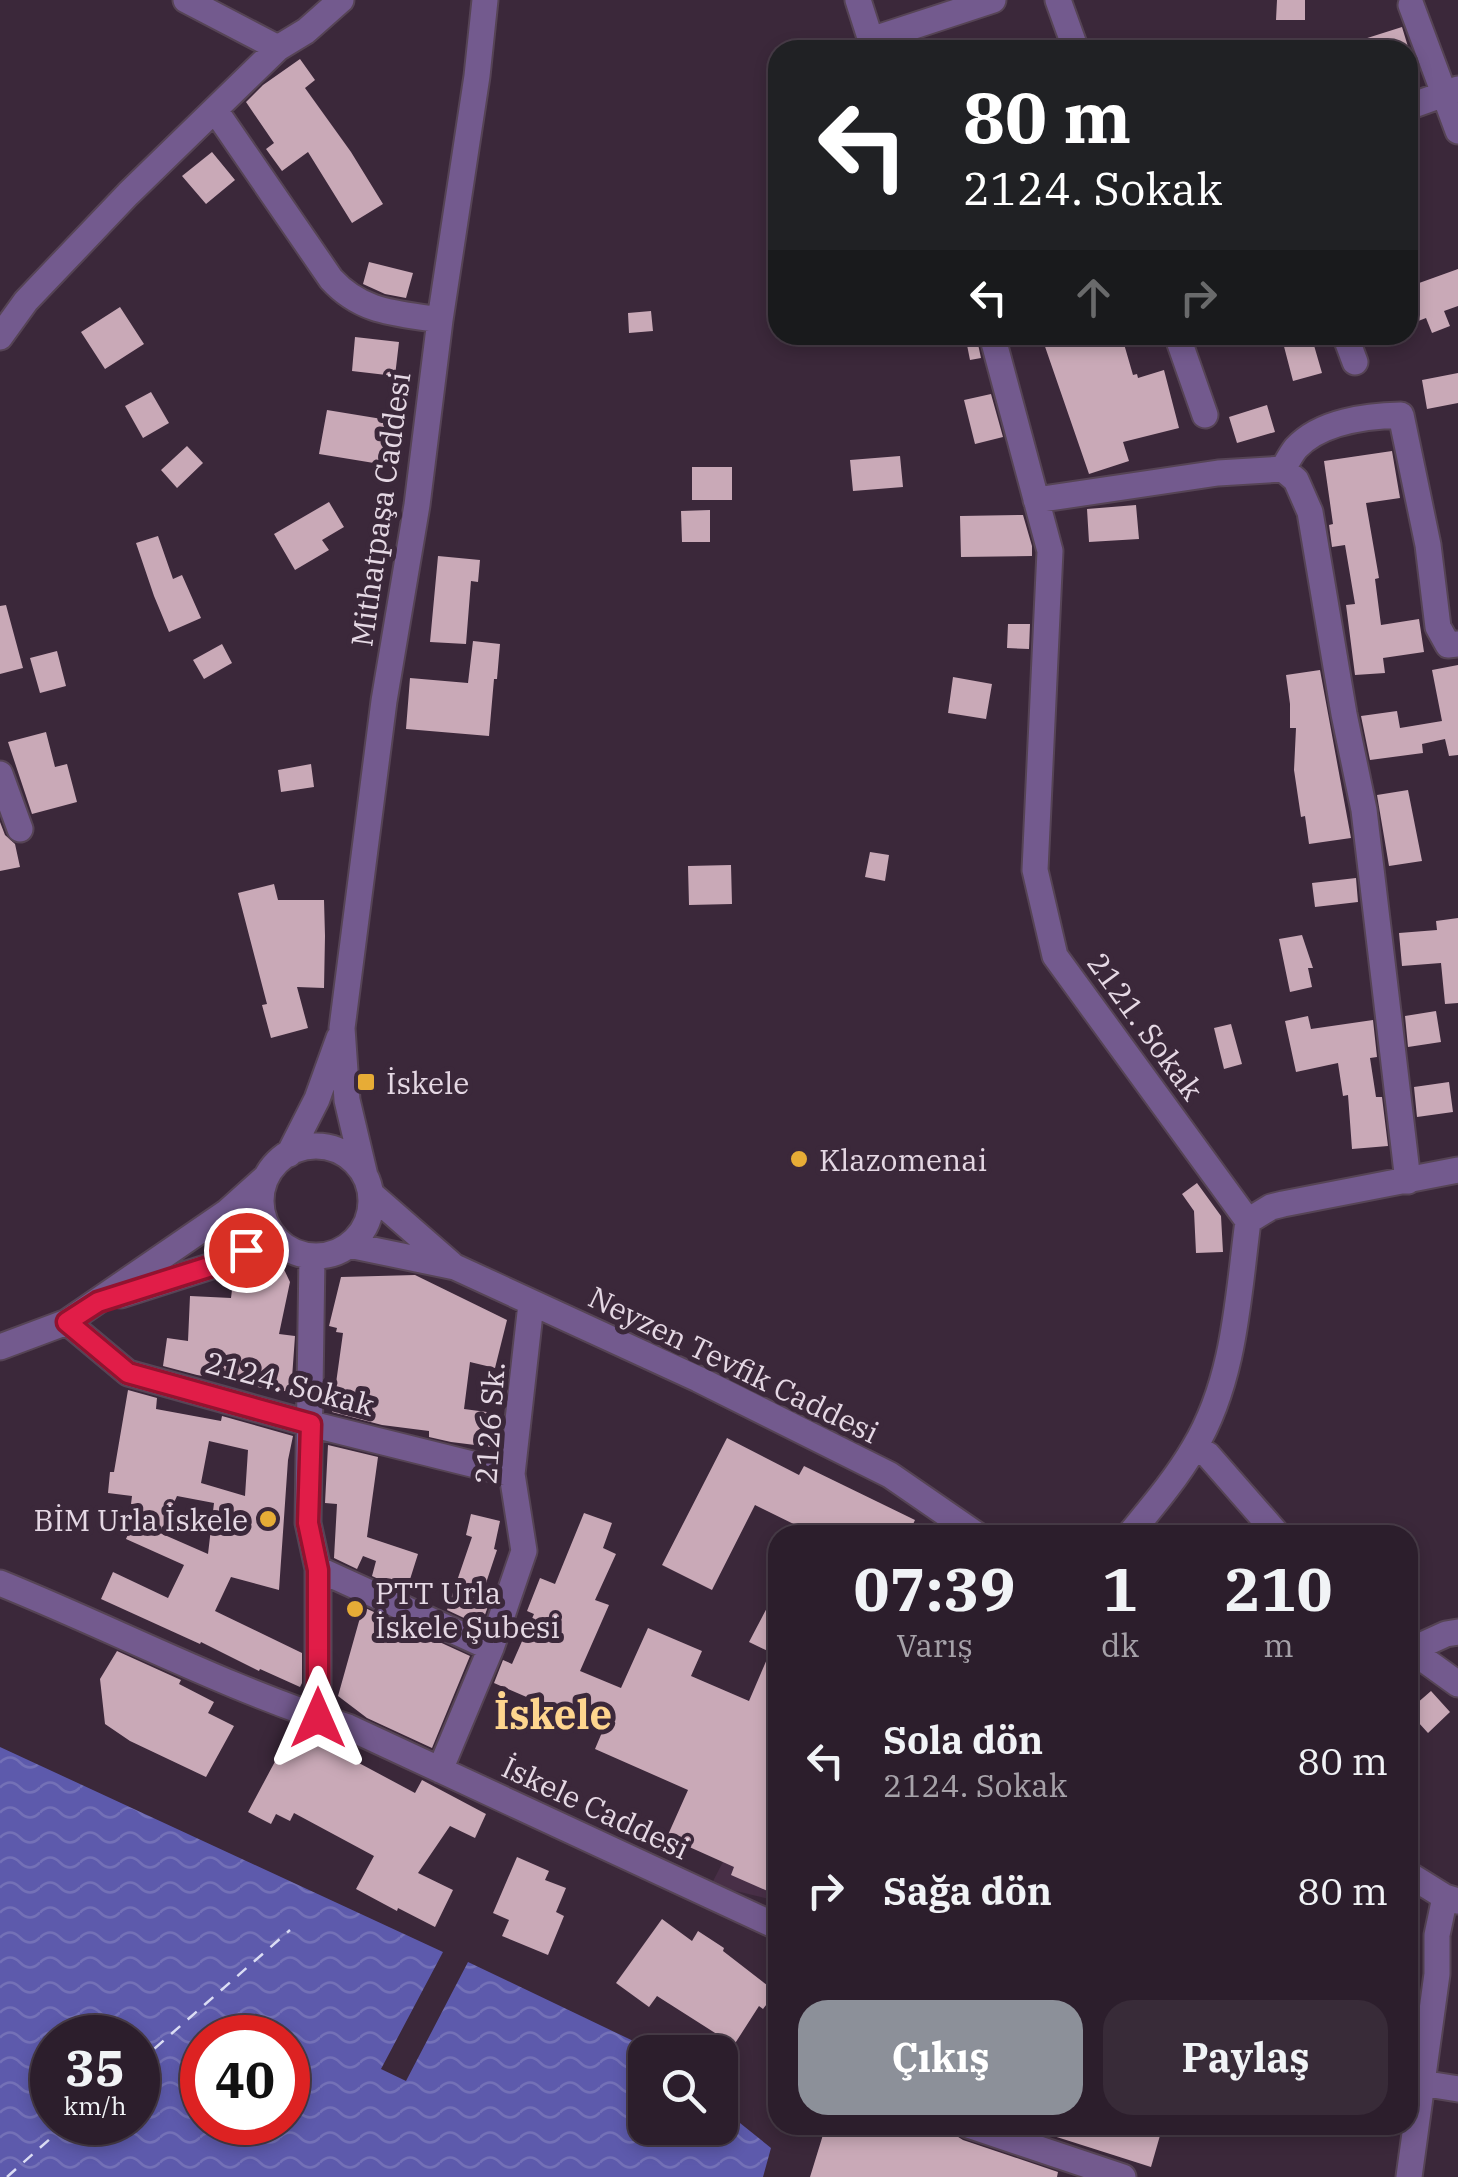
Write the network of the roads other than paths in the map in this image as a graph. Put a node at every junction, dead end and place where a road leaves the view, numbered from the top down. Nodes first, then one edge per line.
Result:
1 (186, 0) edge
2 (342, 0) edge
3 (484, 0) edge
4 (858, 0) edge
5 (994, 0) edge
6 (1058, 0) edge
7 (1411, 5) dead end
8 (870, 40) edge
9 (886, 40) edge
10 (1072, 40) edge
11 (278, 48) junction
12 (1451, 92) edge
13 (1418, 104) edge
14 (215, 110) junction
15 (1458, 131) edge
16 (440, 320) junction
17 (0, 337) edge
18 (995, 345) edge
19 (1180, 345) edge
20 (1349, 345) edge
21 (1355, 362) dead end
22 (1205, 415) dead end
23 (1283, 469) junction
24 (1036, 500) junction
25 (1458, 644) edge
26 (0, 774) edge
27 (20, 829) dead end
28 (342, 1028) junction
29 (289, 1154) junction
30 (1458, 1170) edge
31 (266, 1177) junction
32 (1408, 1181) junction
33 (368, 1186) junction
34 (1248, 1221) junction
35 (272, 1234) junction
36 (349, 1245) junction
37 (312, 1256) junction
38 (454, 1267) junction
39 (98, 1302) junction
40 (531, 1304) junction
41 (67, 1322) junction
42 (0, 1347) edge
43 (311, 1424) junction
44 (1194, 1448) junction
45 (512, 1474) junction
46 (962, 1525) edge
47 (1137, 1525) edge
48 (1269, 1525) edge
49 (318, 1570) junction
50 (0, 1584) edge
51 (1458, 1632) edge
52 (1418, 1645) edge
53 (491, 1648) junction
54 (1418, 1655) edge
55 (1458, 1684) edge
56 (318, 1718) junction
57 (440, 1770) junction
58 (1418, 1880) edge
59 (1451, 1899) edge
60 (768, 1923) edge
61 (1421, 2082) junction
62 (1458, 2089) edge
63 (1418, 2106) edge
64 (997, 2135) edge
65 (1414, 2135) edge
66 (1123, 2177) edge
67 (1409, 2177) edge

1 - 11 street
2 - 11 street
3 - 16 street, Mithatpaşa Caddesi
4 - 8 street
5 - 9 street
6 - 10 street
7 - 12 street
11 - 14 street
12 - 13 street
12 - 15 street
14 - 16 street
14 - 17 street
16 - 28 street, Mithatpaşa Caddesi
18 - 24 street, 2121. Sokak
19 - 22 street
20 - 21 street
23 - 24 street
23 - 25 street
23 - 32 street
24 - 34 street, 2121. Sokak
26 - 27 street
28 - 29 street
28 - 33 street
29 - 31 street
29 - 33 street
30 - 32 street
31 - 35 street
31 - 39 street
32 - 34 street
33 - 36 street
33 - 38 street
34 - 44 street
35 - 37 street
35 - 39 street
36 - 37 street
36 - 38 street
37 - 43 street
38 - 40 street, Neyzen Tevfik Caddesi
39 - 41 street
40 - 45 street, 2126 Sk.
40 - 46 street, Neyzen Tevfik Caddesi
41 - 42 street
41 - 43 street, 2124. Sokak
43 - 45 street, 2124. Sokak
43 - 49 street
44 - 47 street
44 - 48 street
45 - 53 street, 2126 Sk.
49 - 53 street
49 - 56 street
50 - 56 street, İskele Caddesi
51 - 52 street
53 - 57 street, 2126 Sk.
54 - 55 street
56 - 57 street, İskele Caddesi
57 - 60 street, İskele Caddesi
58 - 59 street
59 - 61 street
61 - 62 street
61 - 63 street
64 - 66 street
65 - 67 street

